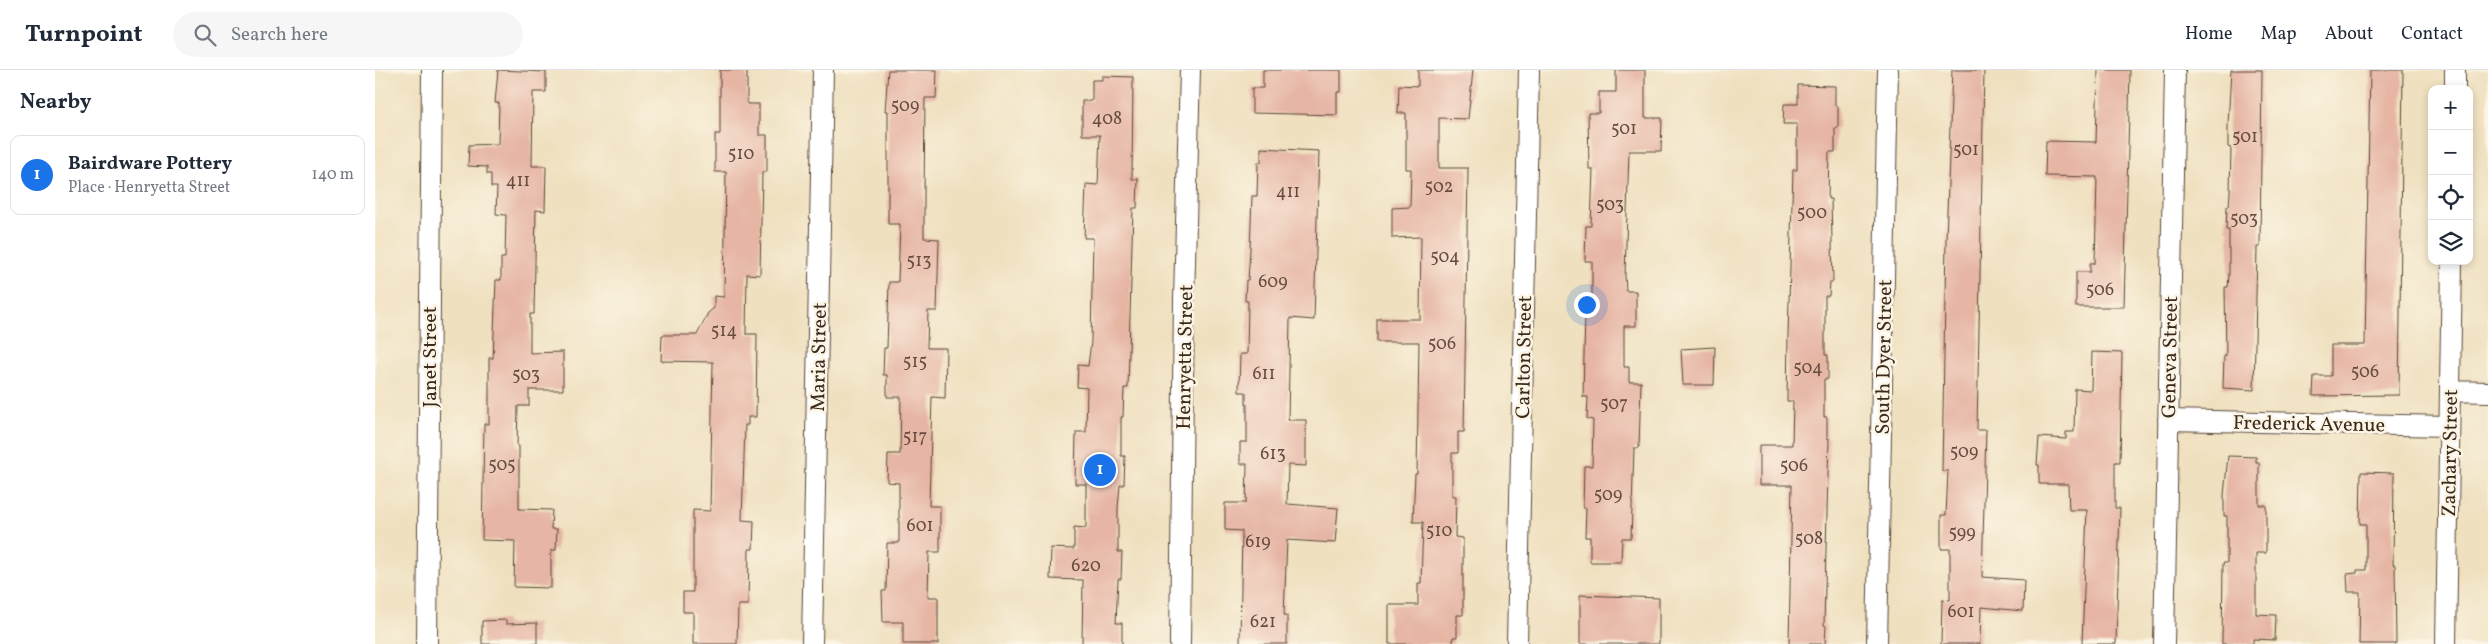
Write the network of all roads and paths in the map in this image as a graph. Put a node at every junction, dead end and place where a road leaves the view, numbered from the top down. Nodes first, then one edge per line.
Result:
1 (432, 70) edge
2 (823, 70) edge
3 (1190, 70) edge
4 (1529, 70) edge
5 (1888, 70) edge
6 (2175, 70) edge
7 (2455, 70) edge
8 (2455, 85) edge
9 (2452, 265) edge
10 (2450, 391) junction
11 (2488, 392) edge
12 (2168, 420) junction
13 (2449, 426) junction
14 (427, 644) edge
15 (812, 644) edge
16 (1180, 644) edge
17 (1517, 644) edge
18 (1877, 644) edge
19 (2164, 644) edge
20 (2446, 644) edge

1 - 14 street, Janet Street
2 - 15 street, Maria Street
3 - 16 street, Henryetta Street
4 - 17 street, Carlton Street
5 - 18 street, South Dyer Street
6 - 12 street, Geneva Street
7 - 8 street
9 - 10 street, Zachary Street
10 - 11 street
10 - 13 street, Zachary Street
12 - 13 street, Frederick Avenue
12 - 19 street, Geneva Street
13 - 20 street, Zachary Street

